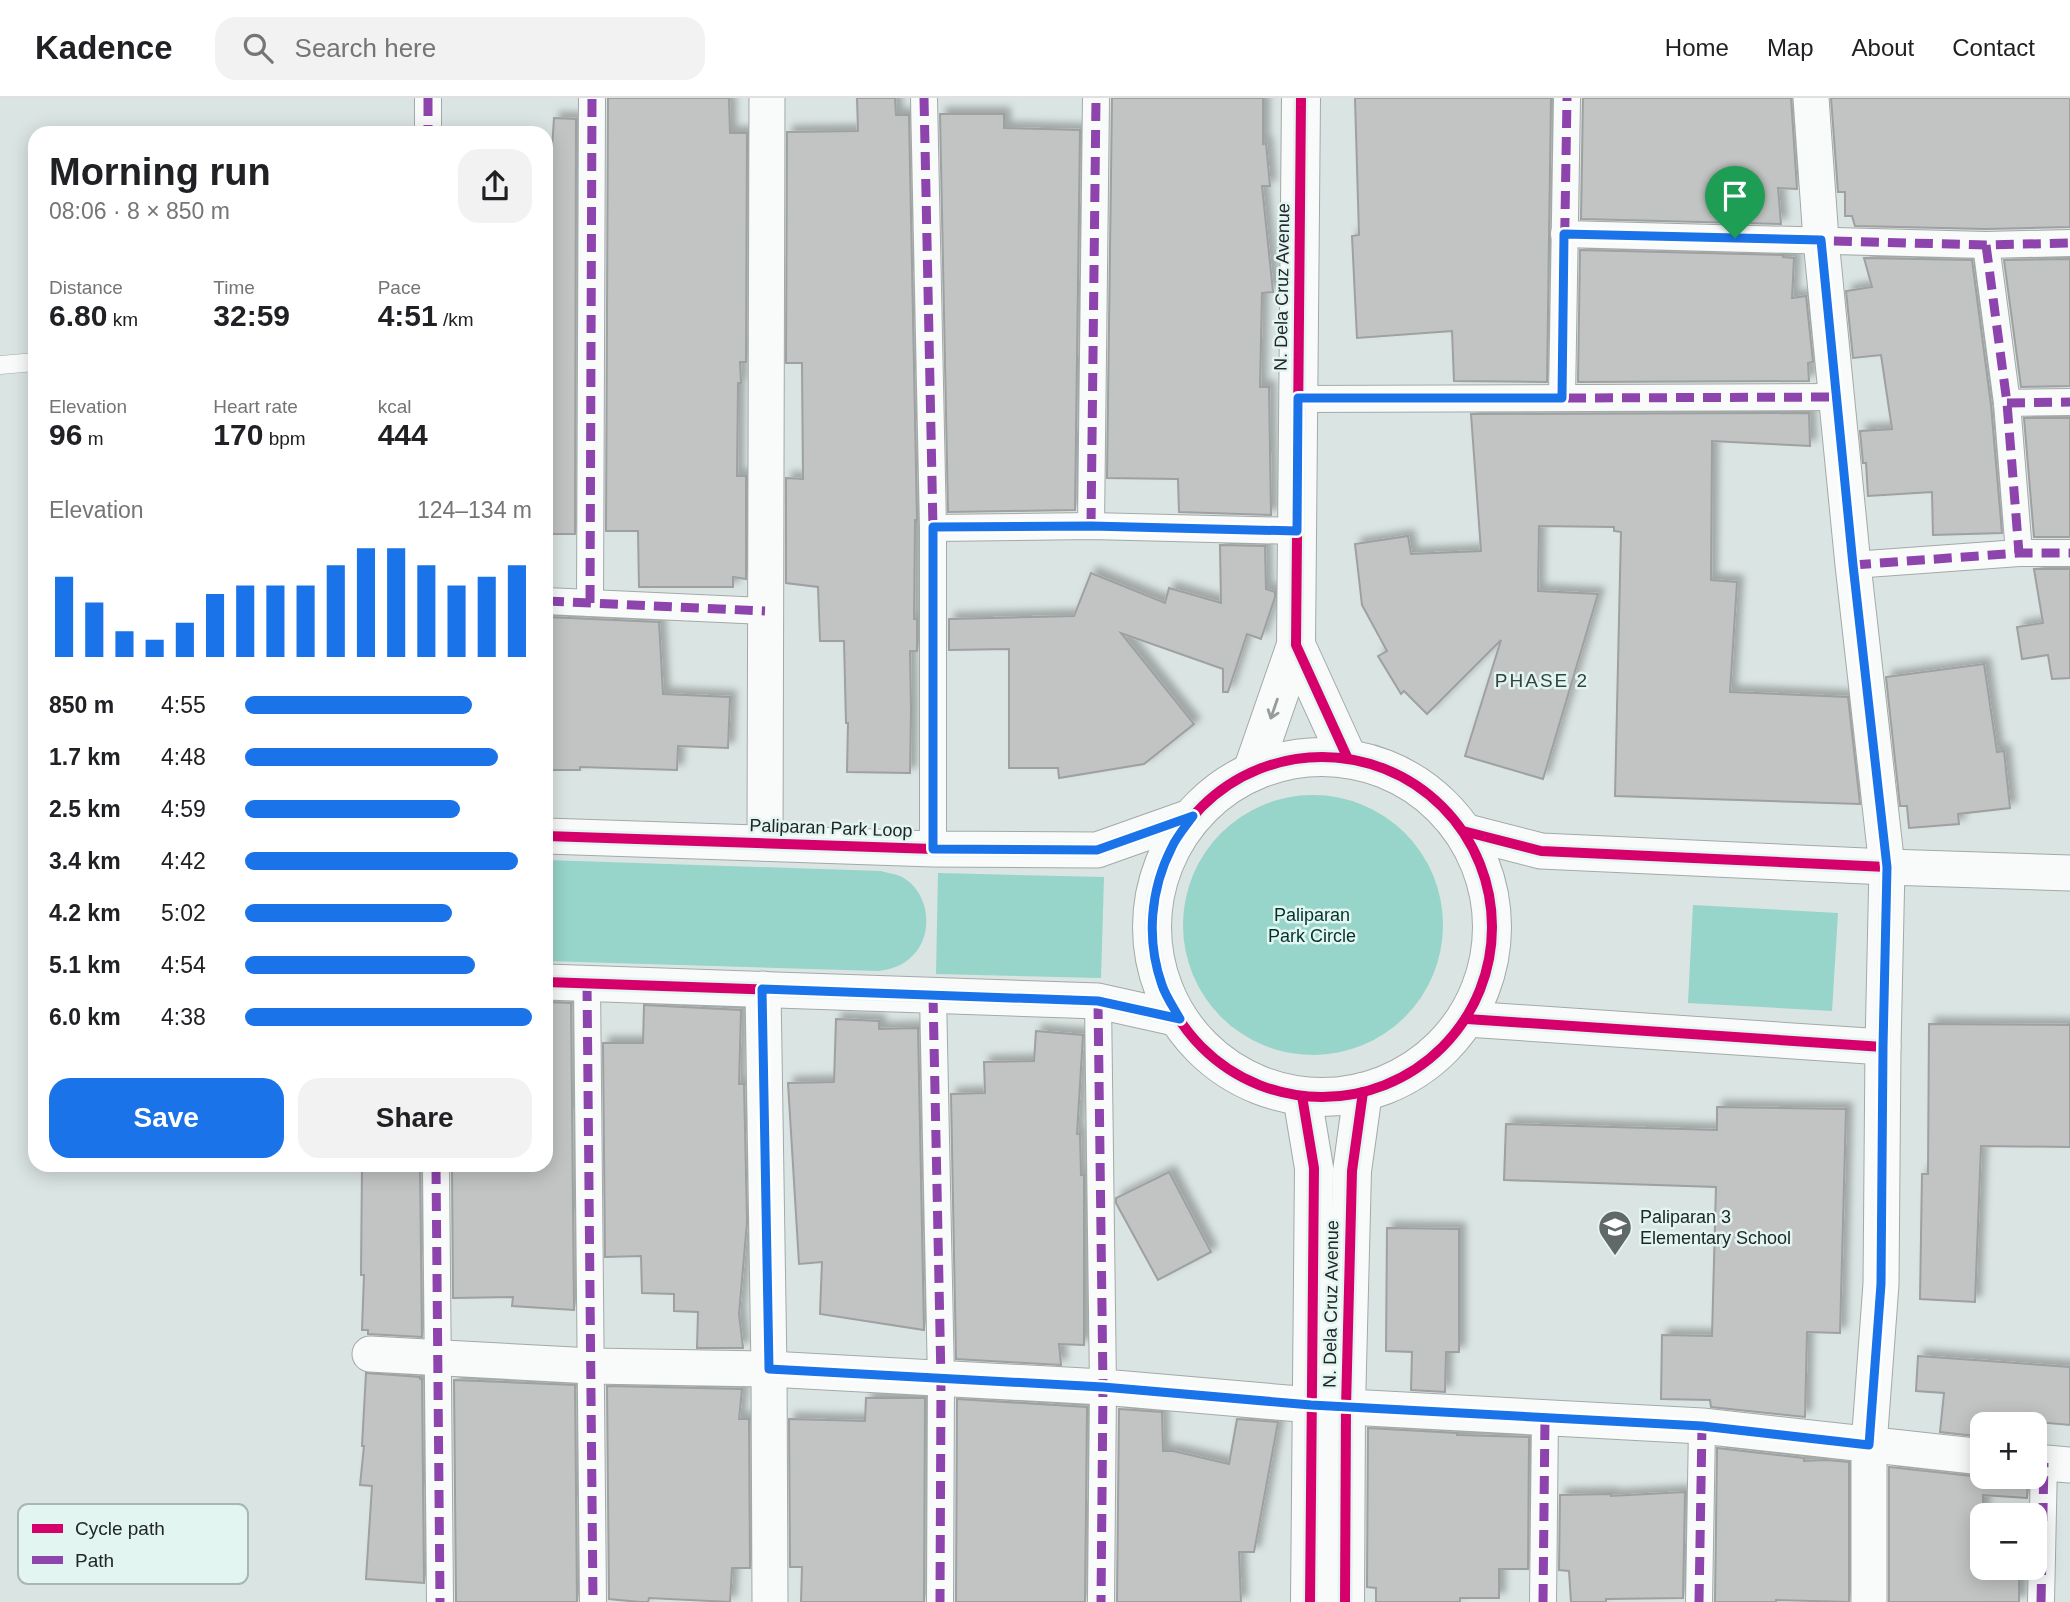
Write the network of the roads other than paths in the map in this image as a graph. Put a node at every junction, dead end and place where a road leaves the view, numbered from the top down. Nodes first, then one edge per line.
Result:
1 (428, 98) edge
2 (592, 98) edge
3 (767, 98) edge
4 (924, 98) edge
5 (1096, 98) edge
6 (1301, 98) edge
7 (1567, 98) edge
8 (1811, 98) edge
9 (428, 126) edge
10 (1564, 234) junction
11 (1821, 240) junction
12 (2070, 243) edge
13 (1986, 245) junction
14 (28, 363) edge
15 (0, 365) edge
16 (1837, 397) junction
17 (1298, 398) junction
18 (1562, 398) junction
19 (2070, 402) edge
20 (2007, 403) junction
21 (1091, 526) junction
22 (933, 527) junction
23 (1297, 531) junction
24 (2070, 552) edge
25 (2019, 553) junction
26 (1853, 565) junction
27 (553, 601) edge
28 (590, 603) junction
29 (765, 611) junction
30 (1296, 645) junction
31 (1348, 759) junction
32 (1252, 772) junction
33 (1193, 816) junction
34 (1463, 831) junction
35 (553, 836) edge
36 (765, 843) junction
37 (933, 849) junction
38 (1887, 867) junction
39 (2070, 873) edge
40 (553, 982) edge
41 (587, 983) junction
42 (762, 989) junction
43 (933, 995) junction
44 (1098, 1001) junction
45 (1180, 1019) junction
46 (1467, 1019) junction
47 (1883, 1047) junction
48 (1363, 1092) junction
49 (1302, 1096) junction
50 (436, 1172) edge
51 (369, 1354) dead end
52 (438, 1358) junction
53 (592, 1366) junction
54 (769, 1369) junction
55 (941, 1380) junction
56 (1103, 1387) junction
57 (1329, 1406) junction
58 (1545, 1417) junction
59 (1702, 1426) junction
60 (1869, 1445) junction
61 (1970, 1456) edge
62 (2050, 1463) edge
63 (440, 1602) edge
64 (593, 1602) edge
65 (770, 1602) edge
66 (940, 1602) edge
67 (1101, 1602) edge
68 (1310, 1602) edge
69 (1345, 1602) edge
70 (1543, 1602) edge
71 (1699, 1602) edge
72 (1869, 1602) edge
73 (2041, 1602) edge

1 - 9 street
2 - 28 street
3 - 29 street
4 - 22 street
5 - 21 street
6 - 17 street, N. Dela Cruz Avenue
7 - 10 street
8 - 11 street
10 - 11 street
10 - 18 street
11 - 13 street
11 - 16 street
12 - 13 street
13 - 20 street
14 - 15 lane
16 - 18 street
16 - 26 street
17 - 18 street
17 - 23 street, N. Dela Cruz Avenue
19 - 20 street
20 - 25 street
21 - 22 street
21 - 23 street
22 - 37 street
23 - 30 street, N. Dela Cruz Avenue
24 - 25 street
25 - 26 street
26 - 38 street
27 - 28 street
28 - 29 street
29 - 36 street
30 - 31 street, N. Dela Cruz Avenue
30 -> 32 street, N. Dela Cruz Avenue
31 - 32 street
31 - 34 street
32 - 33 street
33 - 37 street, Paliparan Park Loop
33 - 45 street
34 - 38 street
34 - 46 street
35 - 36 street, Paliparan Park Loop
36 - 37 street, Paliparan Park Loop
38 - 39 street
38 - 47 street
40 - 41 street
41 - 42 street
41 - 53 street
42 - 43 street
42 - 54 street
43 - 44 street
43 - 55 street
44 - 45 street
44 - 56 street
45 - 49 street
46 - 47 street
46 - 48 street
47 - 60 street
48 - 49 street
48 - 57 street, N. Dela Cruz Avenue
49 - 57 street, N. Dela Cruz Avenue
50 - 52 street
51 - 52 street
52 - 53 street
52 - 63 street
53 - 54 street
53 - 64 street
54 - 55 street
54 - 65 street
55 - 56 street
55 - 66 street
56 - 57 street
56 - 67 street
57 - 58 street
57 - 68 street, N. Dela Cruz Avenue
57 - 69 street, N. Dela Cruz Avenue
58 - 59 street
58 - 70 street
59 - 60 street
59 - 71 street
60 - 61 street
60 - 72 street
62 - 73 street

